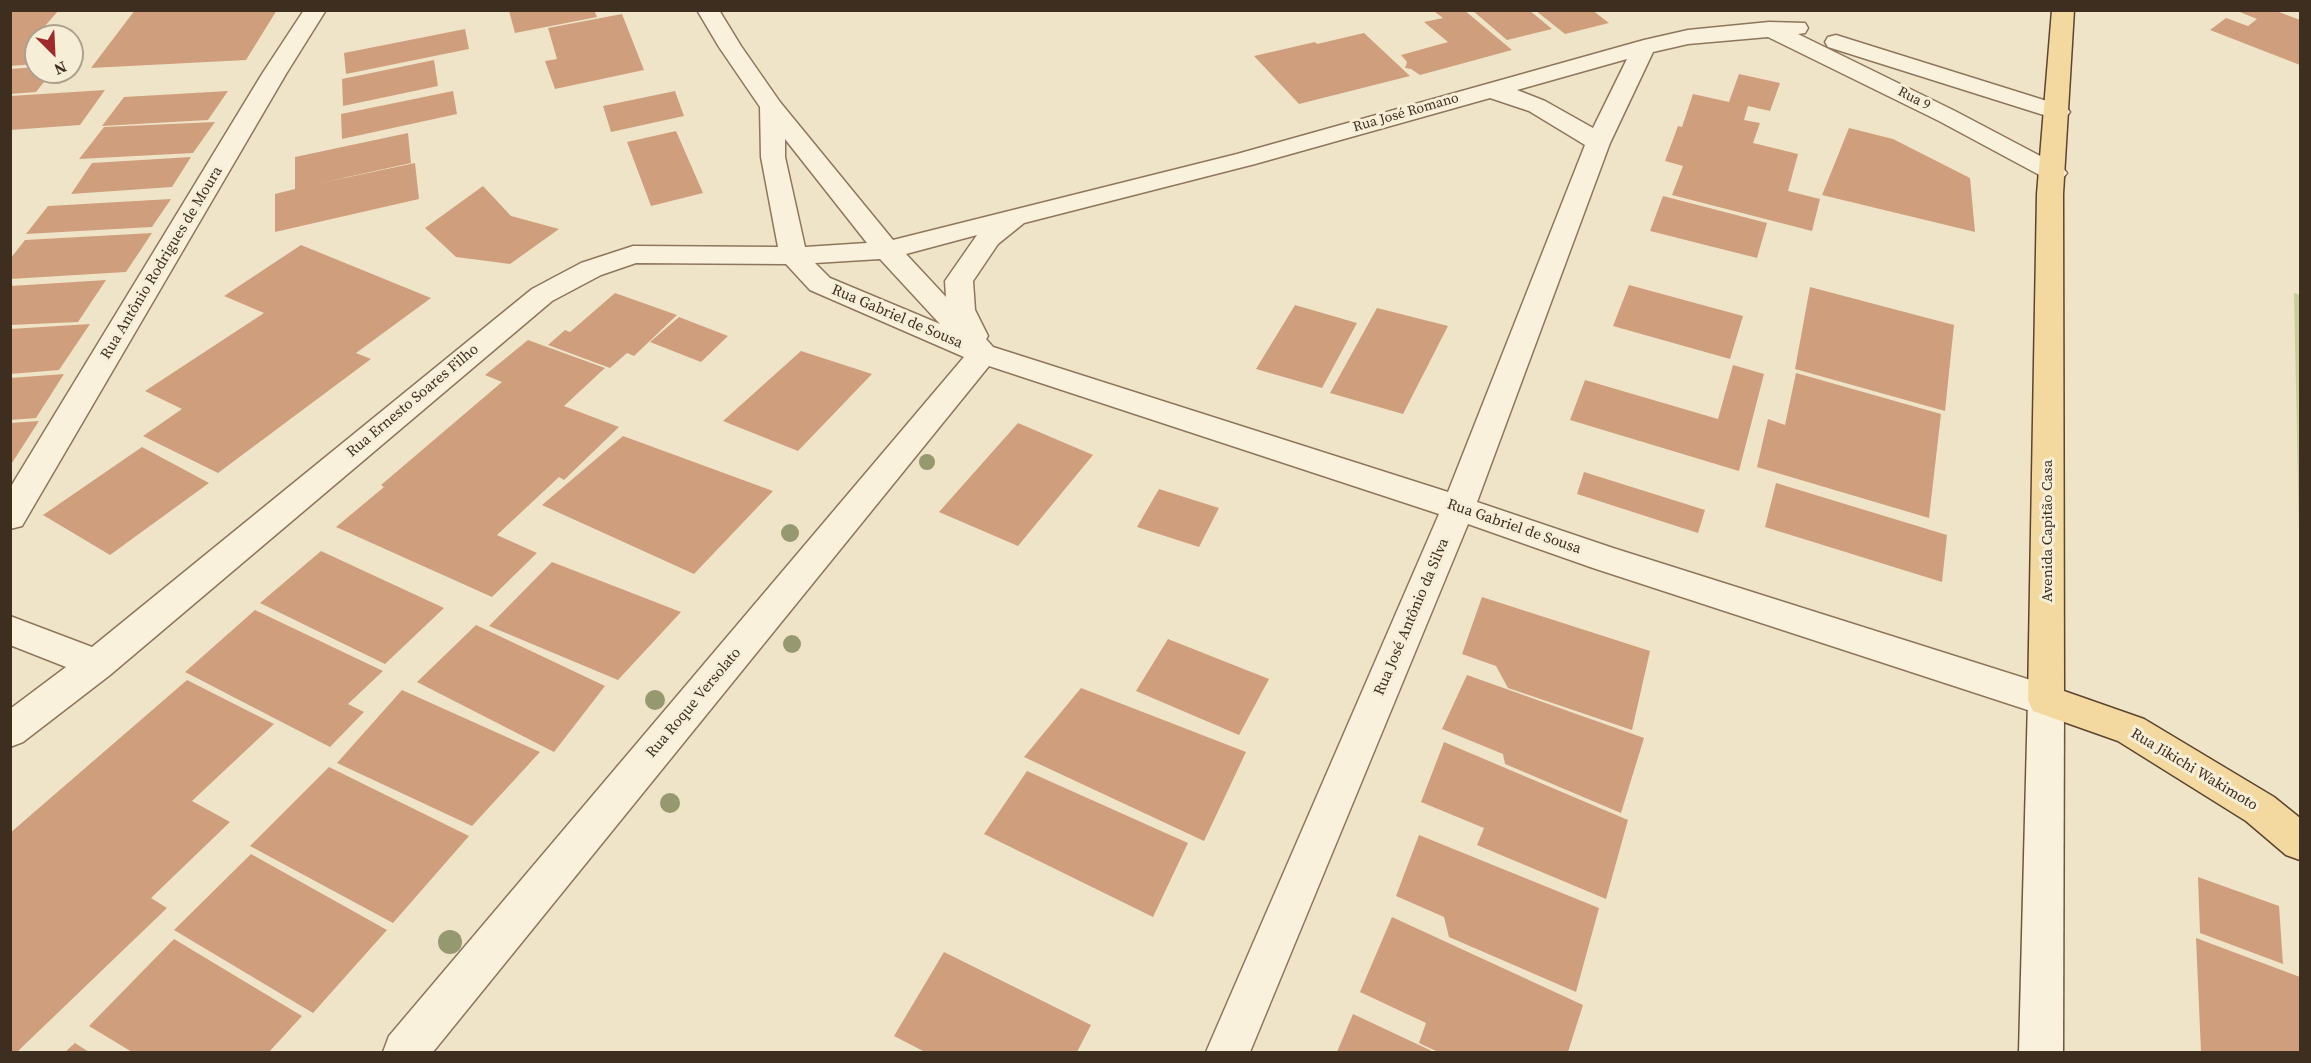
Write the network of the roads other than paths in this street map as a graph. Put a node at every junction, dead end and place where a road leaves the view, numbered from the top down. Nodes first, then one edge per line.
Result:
1 (315, 10) edge
2 (708, 10) edge
3 (1748, 10) edge
4 (2063, 10) edge
5 (1736, 11) edge
6 (1797, 28) junction
7 (1772, 31) junction
8 (1644, 47) junction
9 (1486, 90) junction
10 (772, 107) junction
11 (2058, 112) junction
12 (1598, 143) junction
13 (2054, 173) junction
14 (1019, 216) junction
15 (887, 250) junction
16 (794, 256) junction
17 (983, 354) junction
18 (1458, 508) junction
19 (10, 517) edge
20 (10, 630) edge
21 (97, 664) junction
22 (2046, 700) junction
23 (10, 731) edge
24 (2301, 842) edge
25 (405, 1053) edge
26 (1228, 1053) edge
27 (2041, 1053) edge

1 - 19 street, Rua Antônio Rodrigues de Moura
2 - 10 street, Rua Gabriel de Sousa
3 - 6 street, Rua 9
4 - 11 main road, Avenida Capitão Casa
5 - 7 street, Rua 9
6 - 7 street, Rua José Romano
6 - 11 street, Rua 9
7 - 8 street, Rua José Romano
7 - 13 street, Rua 9
8 - 9 street, Rua José Romano
8 - 12 street, Rua José Antônio da Silva
9 - 12 street
9 - 14 street, Rua José Romano
10 - 15 street, Rua Gabriel de Sousa
10 - 16 street
11 - 13 main road, Avenida Capitão Casa
12 - 18 street, Rua José Antônio da Silva
13 - 22 main road, Avenida Capitão Casa
14 - 15 street, Rua José Romano
14 - 17 street, Rua José Romano
15 - 16 street, Rua Ernesto Soares Filho
15 - 17 street, Rua Gabriel de Sousa
16 - 17 street, Rua Gabriel de Sousa
16 - 21 street, Rua Ernesto Soares Filho
17 - 18 street, Rua Gabriel de Sousa
17 - 25 street, Rua Roque Versolato
18 - 22 street, Rua Gabriel de Sousa
18 - 26 street, Rua José Antônio da Silva
20 - 21 street
21 - 23 street, Rua Ernesto Soares Filho
22 - 24 main road, Rua Jikichi Wakimoto
22 - 27 street, Avenida Capitão Casa

